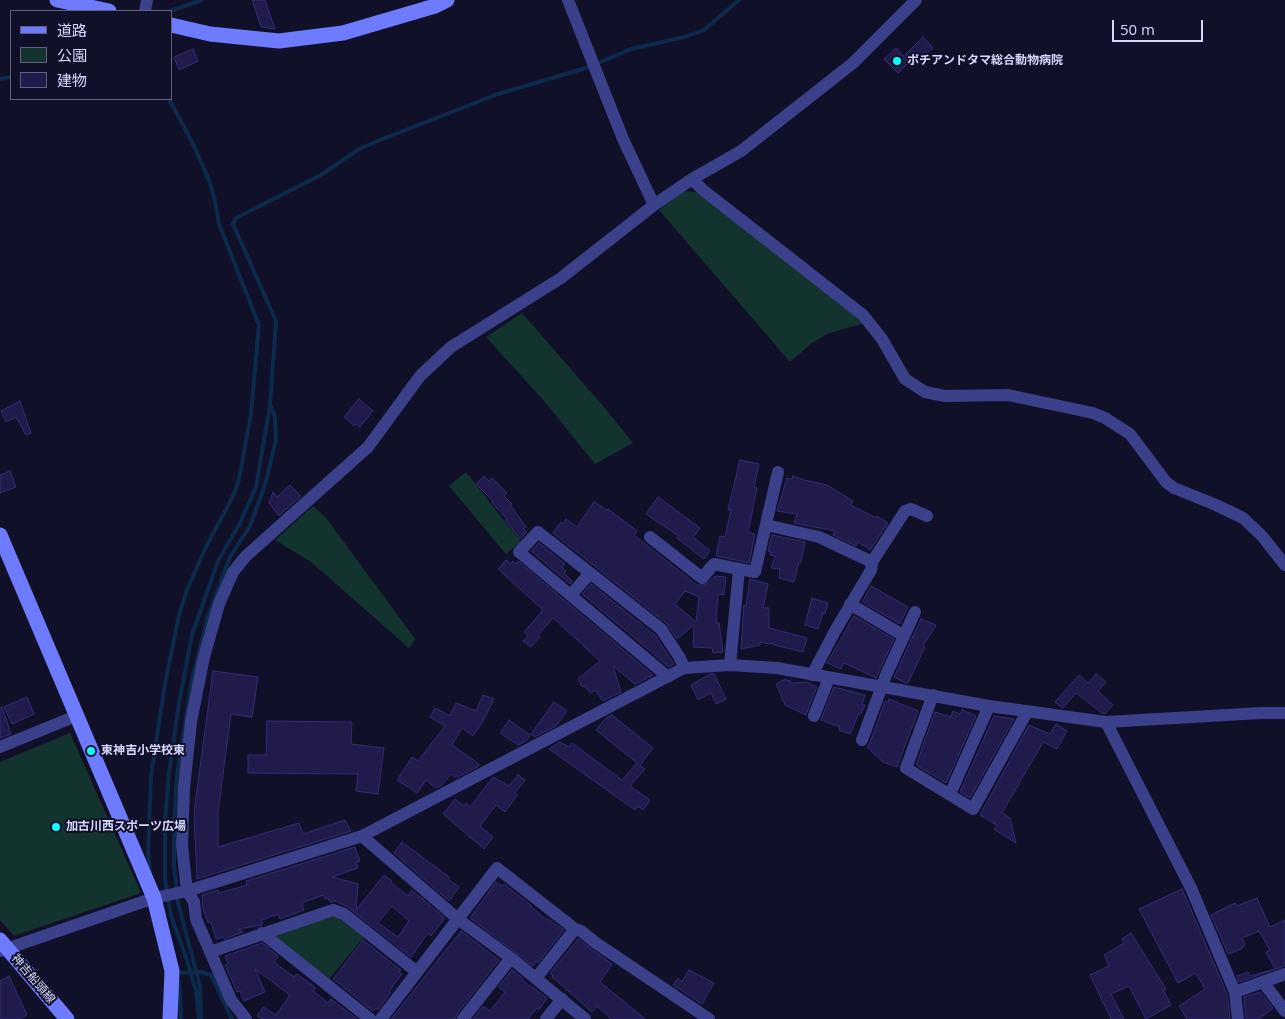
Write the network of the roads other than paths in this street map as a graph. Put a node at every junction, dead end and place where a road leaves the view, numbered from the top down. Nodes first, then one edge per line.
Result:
1 (57, 0) edge
2 (447, 0) edge
3 (568, 0) edge
4 (916, 0) edge
5 (104, 10) edge
6 (172, 25) edge
7 (692, 179) junction
8 (654, 205) junction
9 (778, 472) dead end
10 (927, 516) dead end
11 (766, 525) junction
12 (0, 535) edge
13 (650, 537) dead end
14 (872, 562) junction
15 (1285, 565) edge
16 (740, 569) junction
17 (590, 573) junction
18 (571, 595) junction
19 (850, 604) junction
20 (915, 612) dead end
21 (904, 636) junction
22 (730, 665) junction
23 (684, 668) junction
24 (812, 675) junction
25 (668, 677) junction
26 (829, 678) junction
27 (882, 686) junction
28 (933, 695) junction
29 (989, 706) junction
30 (1027, 712) junction
31 (1285, 713) edge
32 (76, 716) junction
33 (814, 716) dead end
34 (1106, 722) junction
35 (862, 740) dead end
36 (0, 747) edge
37 (950, 794) junction
38 (362, 836) junction
39 (187, 891) junction
40 (154, 898) junction
41 (458, 919) junction
42 (575, 929) junction
43 (262, 933) junction
44 (2, 946) edge
45 (210, 952) junction
46 (511, 958) junction
47 (417, 972) junction
48 (1285, 974) edge
49 (536, 978) junction
50 (1263, 982) junction
51 (1235, 992) junction
52 (562, 999) junction
53 (1285, 1010) edge
54 (66, 1019) edge
55 (170, 1019) edge
56 (246, 1019) edge
57 (370, 1019) edge
58 (381, 1019) edge
59 (463, 1019) edge
60 (546, 1019) edge
61 (585, 1019) edge
62 (709, 1019) edge
63 (1238, 1019) edge

1 - 5 street
2 - 6 street
3 - 8 street
4 - 7 street
7 - 8 street
7 - 15 street
8 - 39 street
9 - 11 street
10 - 14 street
11 - 14 street
11 - 16 street
12 - 32 street
13 - 16 street
14 - 19 street
16 - 22 street
17 - 18 street
17 - 18 street
17 - 23 street
18 - 25 street
19 - 21 street
19 - 24 street
20 - 21 street
21 - 27 street
22 - 23 street
22 - 24 street
23 - 25 street
24 - 26 street
25 - 38 street
26 - 27 street
26 - 33 street
27 - 28 street
27 - 35 street
28 - 29 street
28 - 37 street
29 - 30 street
29 - 37 street
30 - 34 street
30 - 37 street
31 - 34 street
32 - 36 street
32 - 40 street
34 - 51 street
38 - 39 street
38 - 41 street
39 - 40 street
39 - 45 street
40 - 44 street
40 - 55 street
41 - 42 street
41 - 46 street
41 - 47 street
42 - 49 street
42 - 62 street
43 - 45 street
43 - 47 street
43 - 57 street
44 - 54 street, 神吉船頭線
45 - 56 street
46 - 49 street
46 - 59 street
47 - 58 street
48 - 50 street
49 - 52 street
50 - 51 street
50 - 53 street
51 - 63 street
52 - 60 street
52 - 61 street

